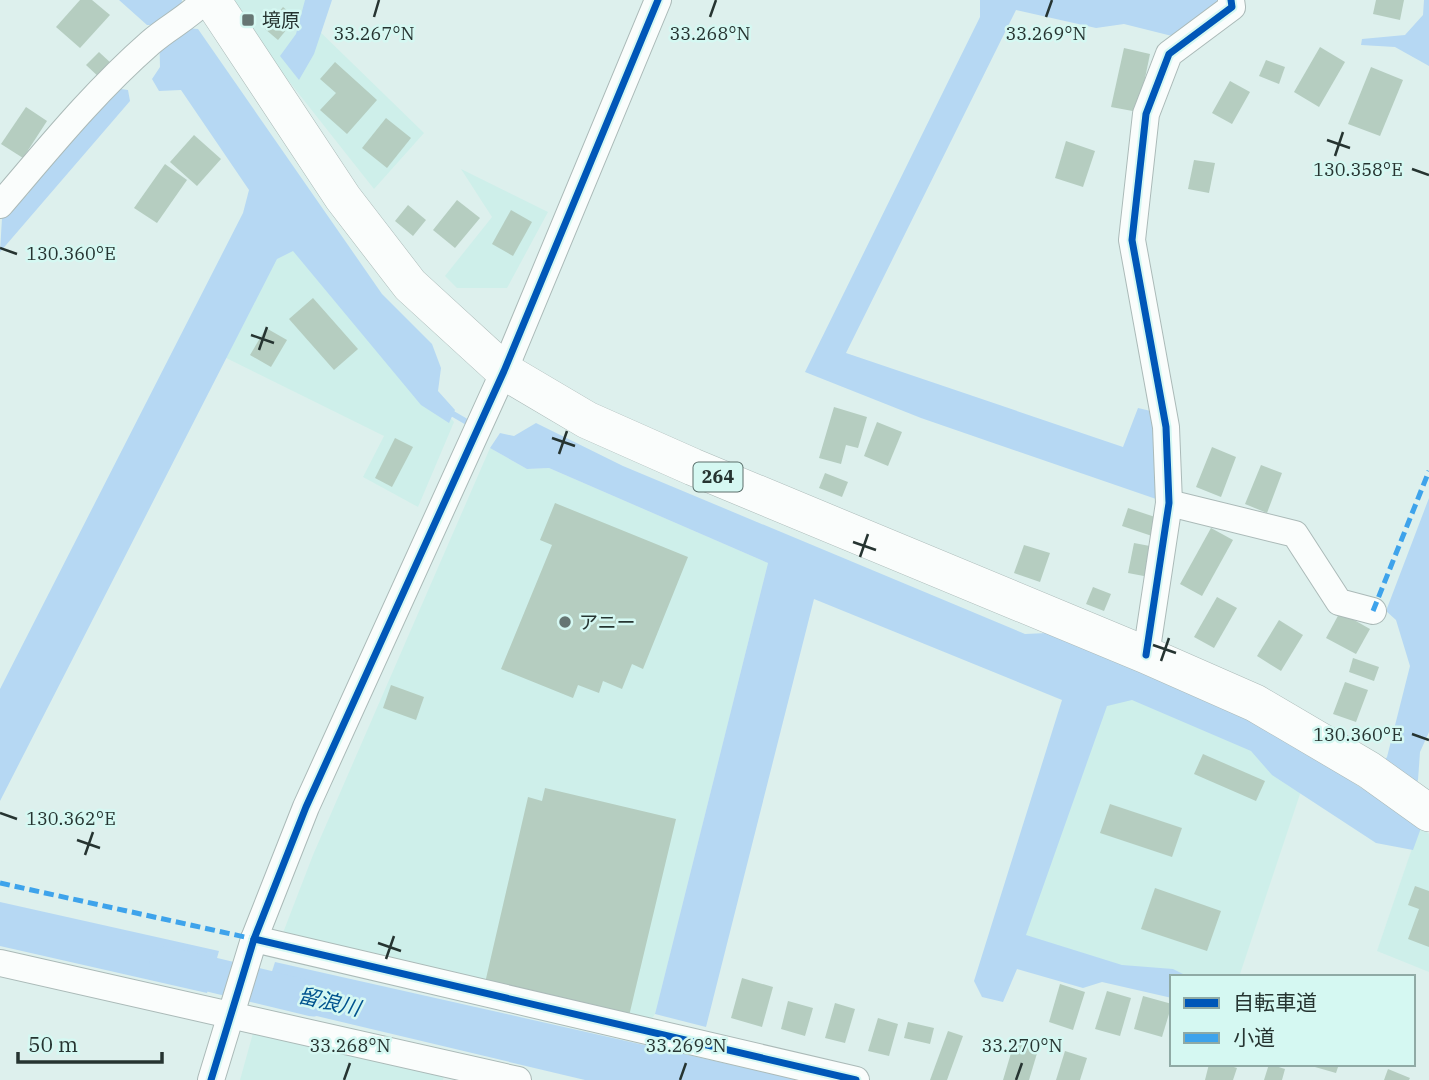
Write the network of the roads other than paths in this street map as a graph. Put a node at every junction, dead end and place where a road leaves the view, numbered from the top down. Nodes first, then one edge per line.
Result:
1 (658, 0) edge
2 (1231, 0) edge
3 (203, 4) edge
4 (0, 205) edge
5 (504, 371) junction
6 (1169, 503) junction
7 (1373, 611) dead end
8 (1146, 655) junction
9 (1421, 807) edge
10 (254, 939) junction
11 (0, 963) edge
12 (229, 1016) junction
13 (211, 1080) edge
14 (518, 1080) edge
15 (856, 1080) edge

1 - 5 street
2 - 6 street
3 - 4 street
3 - 5 highway, 264
5 - 8 highway, 264
5 - 10 street
6 - 7 street
6 - 8 street
8 - 9 highway, 264
10 - 12 street
10 - 15 street
11 - 12 street
12 - 13 street
12 - 14 street

